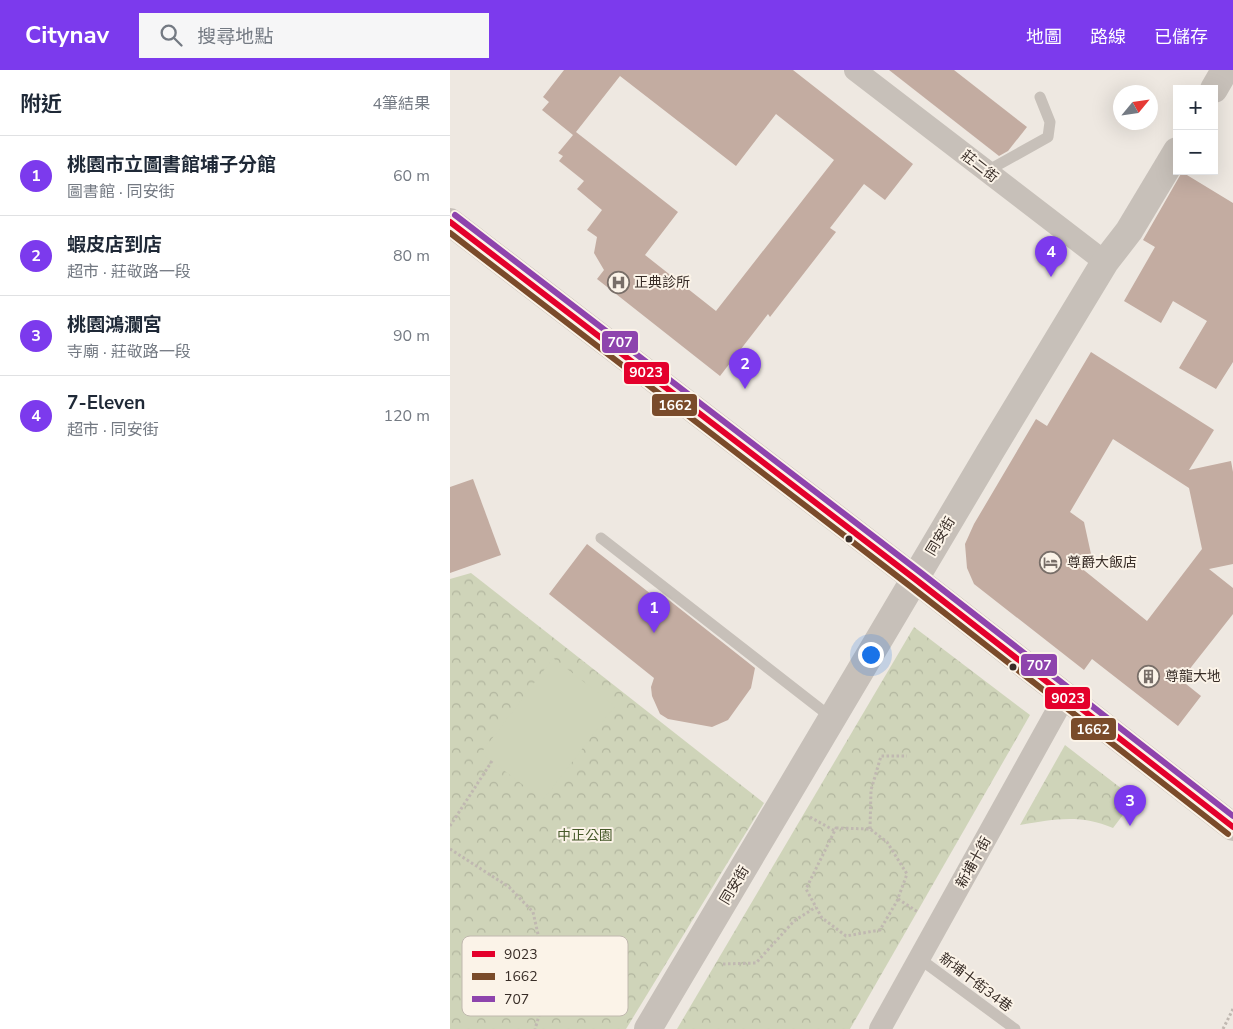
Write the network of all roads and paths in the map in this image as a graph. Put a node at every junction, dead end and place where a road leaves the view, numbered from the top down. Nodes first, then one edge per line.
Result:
1 (856, 70) edge
2 (1225, 70) edge
3 (1216, 85) edge
4 (1040, 97) dead end
5 (1173, 158) edge
6 (987, 171) junction
7 (450, 222) edge
8 (1105, 262) junction
9 (601, 538) dead end
10 (915, 579) junction
11 (1065, 696) junction
12 (834, 719) junction
13 (907, 756) dead end
14 (492, 761) dead end
15 (810, 817) dead end
16 (1228, 823) edge
17 (450, 826) edge
18 (870, 830) junction
19 (835, 832) junction
20 (450, 849) edge
21 (898, 899) junction
22 (816, 907) junction
23 (923, 915) dead end
24 (538, 936) edge
25 (920, 959) junction
26 (723, 964) dead end
27 (1233, 1009) edge
28 (539, 1016) edge
29 (535, 1029) edge
30 (648, 1029) edge
31 (880, 1029) edge
32 (1015, 1029) edge
33 (1223, 1029) edge

1 - 6 street, 莊二街
2 - 3 street
4 - 6 lane
5 - 8 street, 同安街
6 - 8 street, 莊二街
7 - 10 street
8 - 10 street, 同安街
9 - 12 lane
10 - 11 street
10 - 12 street, 同安街
11 - 16 street
11 - 25 street, 新埔十街
12 - 30 street, 同安街
13 - 18 path
14 - 17 path
15 - 19 path
18 - 19 path
18 - 21 path
19 - 22 path
20 - 24 path
21 - 22 path
21 - 23 path
22 - 26 path
25 - 31 street, 新埔十街
25 - 32 lane, 新埔十街34巷
27 - 33 path
28 - 29 path

